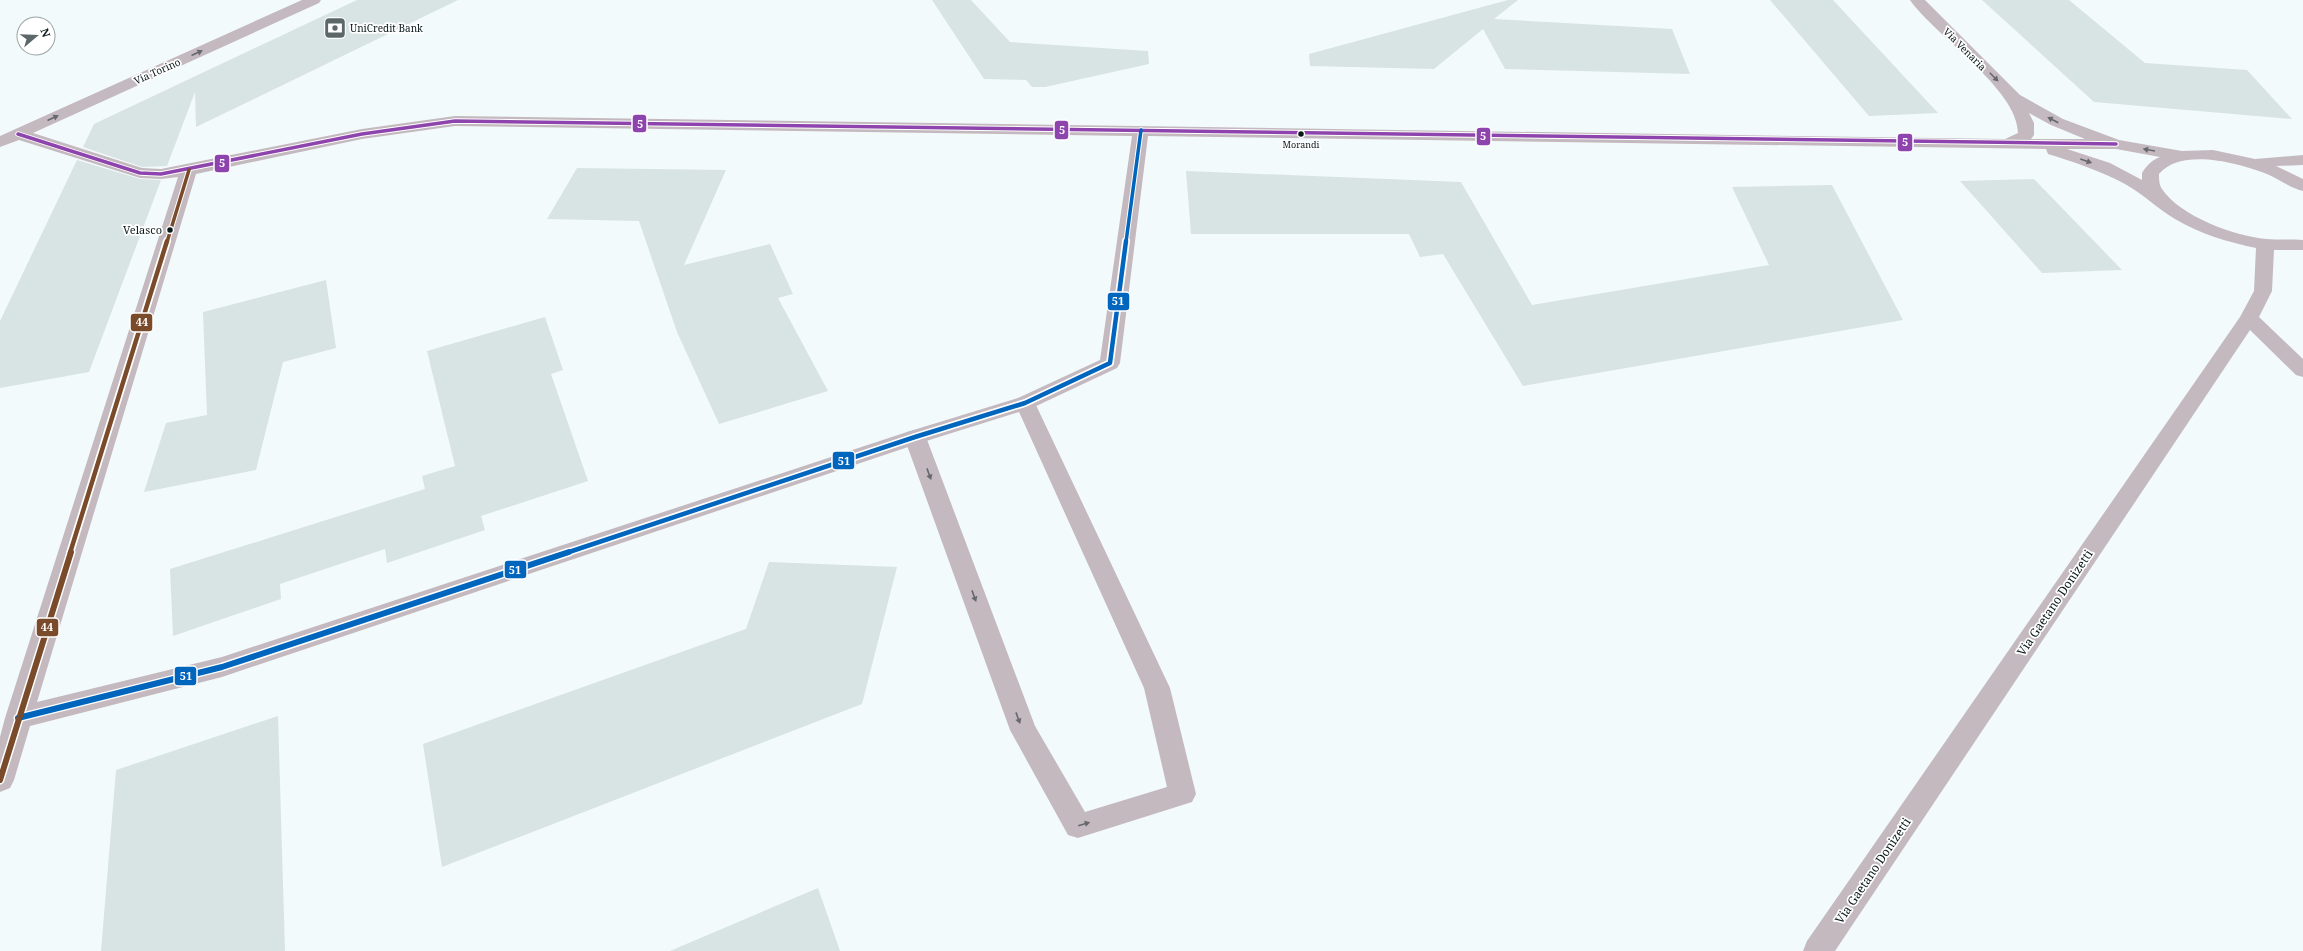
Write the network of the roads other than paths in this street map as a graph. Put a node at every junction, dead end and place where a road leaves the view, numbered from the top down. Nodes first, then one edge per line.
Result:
1 (314, 0) edge
2 (1917, 0) edge
3 (2014, 98) junction
4 (1142, 130) junction
5 (18, 134) junction
6 (0, 142) edge
7 (2008, 144) junction
8 (2116, 144) junction
9 (2183, 156) junction
10 (2303, 160) edge
11 (2247, 162) junction
12 (189, 170) junction
13 (2303, 186) edge
14 (2163, 201) junction
15 (2265, 244) junction
16 (2303, 245) edge
17 (2249, 318) junction
18 (2303, 370) edge
19 (1025, 403) junction
20 (915, 438) junction
21 (18, 718) junction
22 (0, 780) edge
23 (1818, 951) edge

5 -> 1 street, Via Torino
2 -> 3 street, Via Venaria
3 - 7 street, Via Venaria
8 -> 3 street, Via Venaria
4 - 7 street
4 - 12 street
4 - 19 street
5 - 6 street, Via Torino
5 - 12 street
7 - 8 street
7 -> 14 street
9 -> 8 street, Via Venaria
9 - 11 street
9 - 14 street
10 - 11 street
11 - 13 street
12 - 21 street
14 - 15 street
15 - 16 street
15 - 17 street, Via Gaetano Donizetti
17 - 18 street
17 - 23 street, Via Gaetano Donizetti
19 - 20 street
20 -> 19 street
20 - 21 street
21 - 22 street

